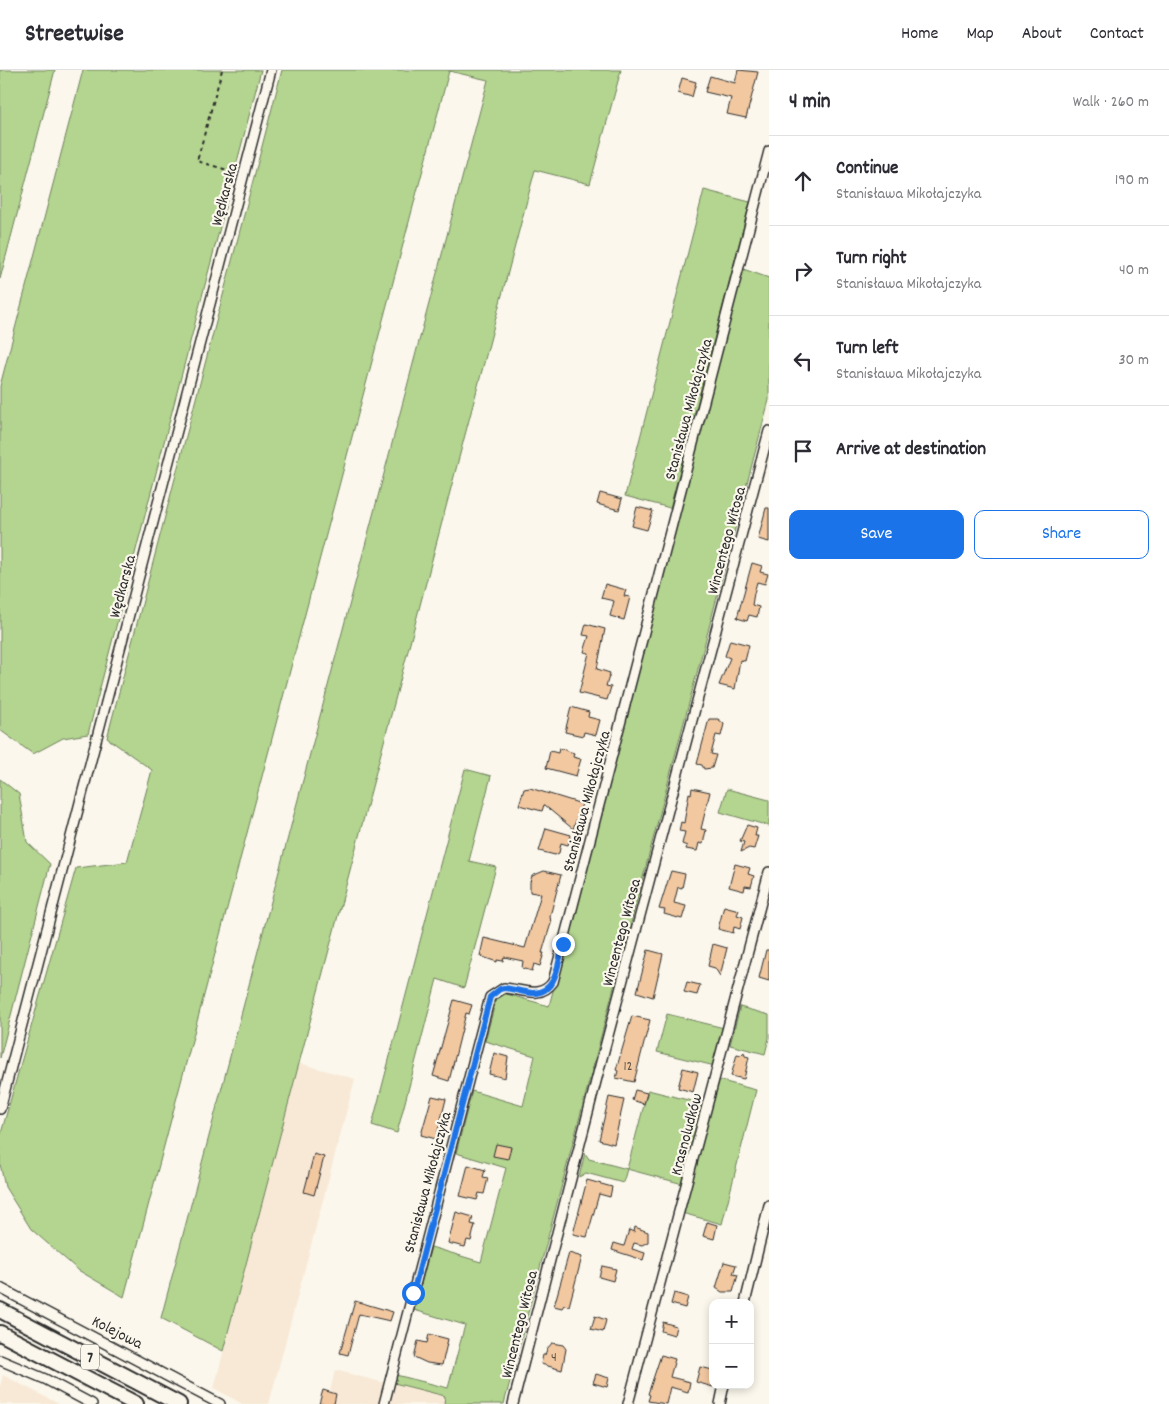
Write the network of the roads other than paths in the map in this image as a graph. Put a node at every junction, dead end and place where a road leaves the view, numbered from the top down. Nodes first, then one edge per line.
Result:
1 (271, 70) edge
2 (769, 151) edge
3 (769, 431) edge
4 (759, 468) junction
5 (769, 470) edge
6 (769, 872) edge
7 (0, 1109) edge
8 (769, 1205) edge
9 (0, 1288) edge
10 (746, 1299) edge
11 (0, 1310) edge
12 (0, 1333) edge
13 (0, 1360) edge
14 (723, 1389) edge
15 (92, 1404) edge
16 (136, 1404) edge
17 (179, 1404) edge
18 (220, 1404) edge
19 (384, 1404) edge
20 (513, 1404) edge
21 (628, 1404) edge
22 (720, 1404) edge

1 - 7 street, Wędkarska
2 - 19 street, Stanisława Mikołajczyka
3 - 4 street, Wincentego Witosa
4 - 5 street, Wincentego Witosa
4 - 20 street, Wincentego Witosa
6 - 21 street, Krasnoludków
8 - 10 street
9 - 18 street, Kolejowa
11 - 17 highway, 7
12 - 16 highway, 7
13 - 15 street
14 - 22 street

